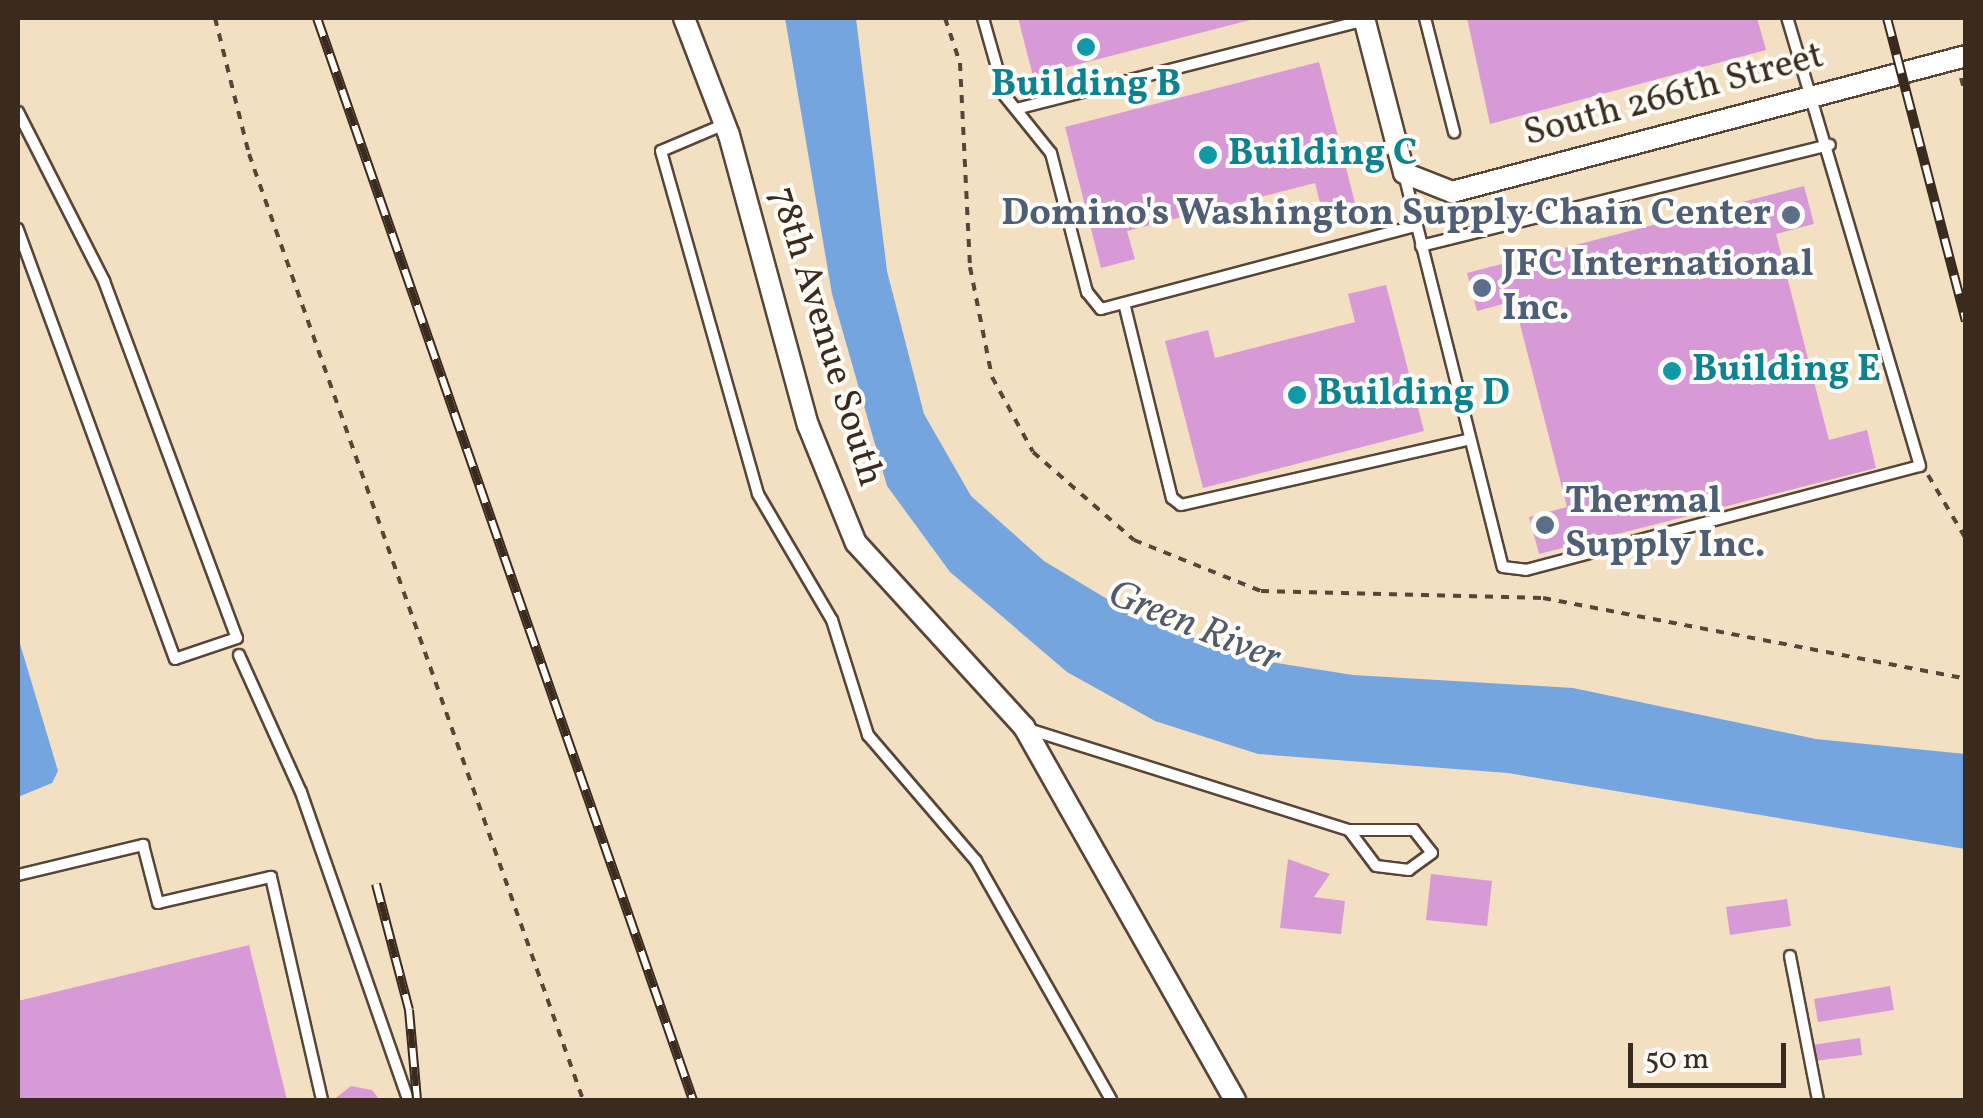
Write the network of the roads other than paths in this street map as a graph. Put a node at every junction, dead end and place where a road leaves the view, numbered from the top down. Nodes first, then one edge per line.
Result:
1 (684, 18) edge
2 (983, 18) edge
3 (1368, 18) edge
4 (1425, 18) edge
5 (1787, 18) edge
6 (1966, 56) edge
7 (1814, 95) junction
8 (1016, 110) junction
9 (18, 112) edge
10 (725, 124) junction
11 (1454, 132) dead end
12 (1830, 145) junction
13 (1404, 174) junction
14 (1416, 226) junction
15 (18, 229) edge
16 (1421, 246) junction
17 (1124, 303) junction
18 (1466, 440) junction
19 (239, 655) dead end
20 (1024, 728) junction
21 (1349, 830) junction
22 (18, 875) edge
23 (1790, 956) dead end
24 (322, 1100) edge
25 (408, 1100) edge
26 (1111, 1100) edge
27 (1235, 1100) edge
28 (1818, 1100) edge

1 - 10 street, 78th Avenue South
2 - 8 lane
3 - 8 lane
3 - 13 street
4 - 11 lane
5 - 7 lane
6 - 7 street, South 266th Street
7 - 12 lane
7 - 13 street, South 266th Street
8 - 17 lane
9 - 15 lane
10 - 20 street, 78th Avenue South
10 - 26 lane
12 - 16 lane
12 - 18 lane
13 - 14 lane
14 - 16 lane
14 - 17 lane
16 - 18 lane
17 - 18 lane
19 - 25 lane
20 - 21 lane
20 - 27 street, 78th Avenue South
21 - 21 lane
22 - 24 lane
23 - 28 lane

